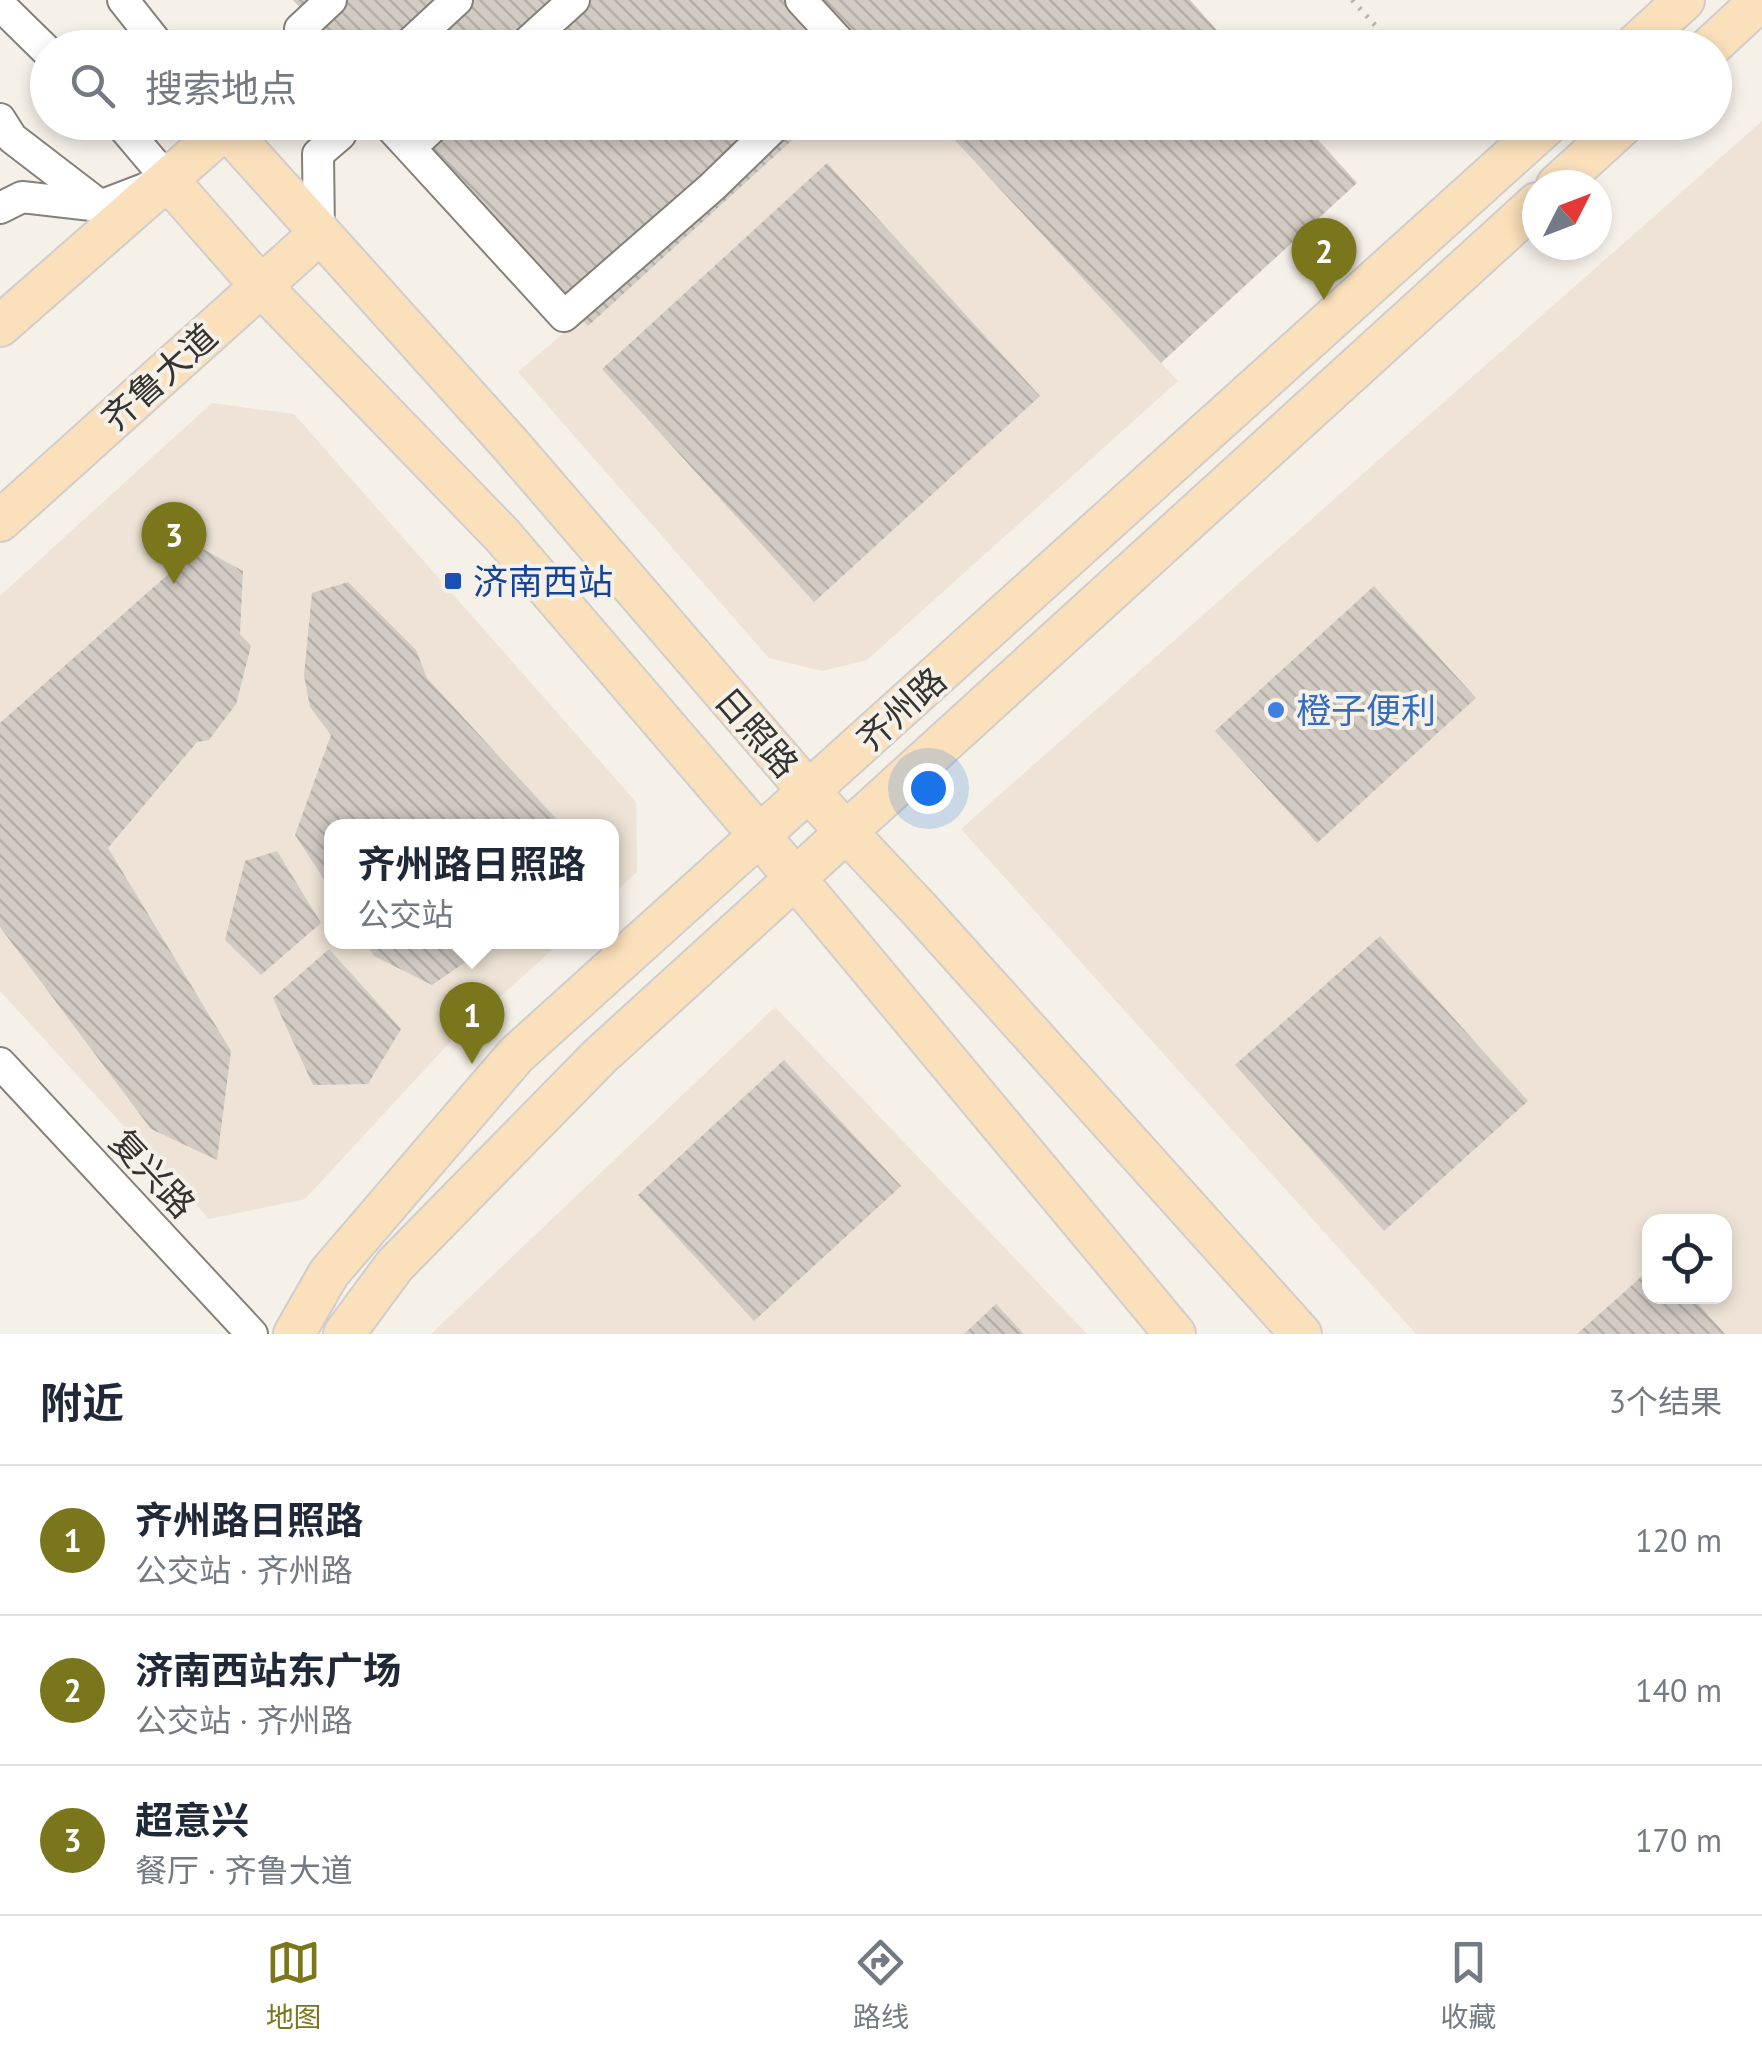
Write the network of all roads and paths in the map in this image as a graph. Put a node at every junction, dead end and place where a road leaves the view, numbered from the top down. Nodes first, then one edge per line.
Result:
1 (123, 0) edge
2 (332, 0) edge
3 (457, 0) edge
4 (574, 0) edge
5 (802, 0) edge
6 (1352, 0) edge
7 (1684, 0) edge
8 (1761, 0) edge
9 (0, 5) edge
10 (147, 30) edge
11 (301, 30) edge
12 (424, 30) edge
13 (541, 30) edge
14 (829, 30) edge
15 (1380, 30) edge
16 (1652, 30) edge
17 (1728, 30) edge
18 (30, 34) edge
19 (4, 136) edge
20 (134, 140) edge
21 (209, 140) edge
22 (236, 140) edge
23 (334, 140) edge
24 (403, 140) edge
25 (419, 140) edge
26 (760, 140) edge
27 (1530, 140) edge
28 (1606, 140) edge
29 (410, 148) junction
30 (1573, 170) edge
31 (168, 180) junction
32 (100, 206) junction
33 (0, 208) edge
34 (1522, 217) edge
35 (319, 234) junction
36 (260, 286) junction
37 (0, 326) edge
38 (0, 521) edge
39 (810, 793) junction
40 (846, 832) junction
41 (760, 836) junction
42 (794, 879) junction
43 (0, 1063) edge
44 (252, 1334) edge
45 (294, 1334) edge
46 (344, 1334) edge
47 (1175, 1334) edge
48 (1301, 1334) edge

1 - 10 street
2 - 11 street
3 - 12 street
4 - 13 street
5 - 14 street
6 - 15 path
7 - 16 main road
8 - 17 main road
9 - 18 street
19 - 32 street
20 - 31 street, 日照路
21 - 31 main road
22 - 35 main road, 日照路
23 - 35 street
24 - 29 street
25 - 29 street
26 - 29 street
27 - 39 main road, 齐州路
28 - 30 main road
31 - 32 street
31 - 36 main road, 日照路
31 - 37 main road
32 - 33 street
34 - 40 main road, 齐州路
35 - 36 main road, 齐鲁大道
35 - 39 main road, 日照路
36 - 38 main road, 齐鲁大道
36 - 41 main road, 日照路
39 - 40 main road, 日照路
39 - 41 main road, 齐州路
40 - 42 main road, 齐州路
40 - 48 main road, 日照路
41 - 42 main road, 日照路
41 - 45 main road, 齐州路
42 - 46 main road, 齐州路
42 - 47 main road, 日照路
43 - 44 street, 复兴路

